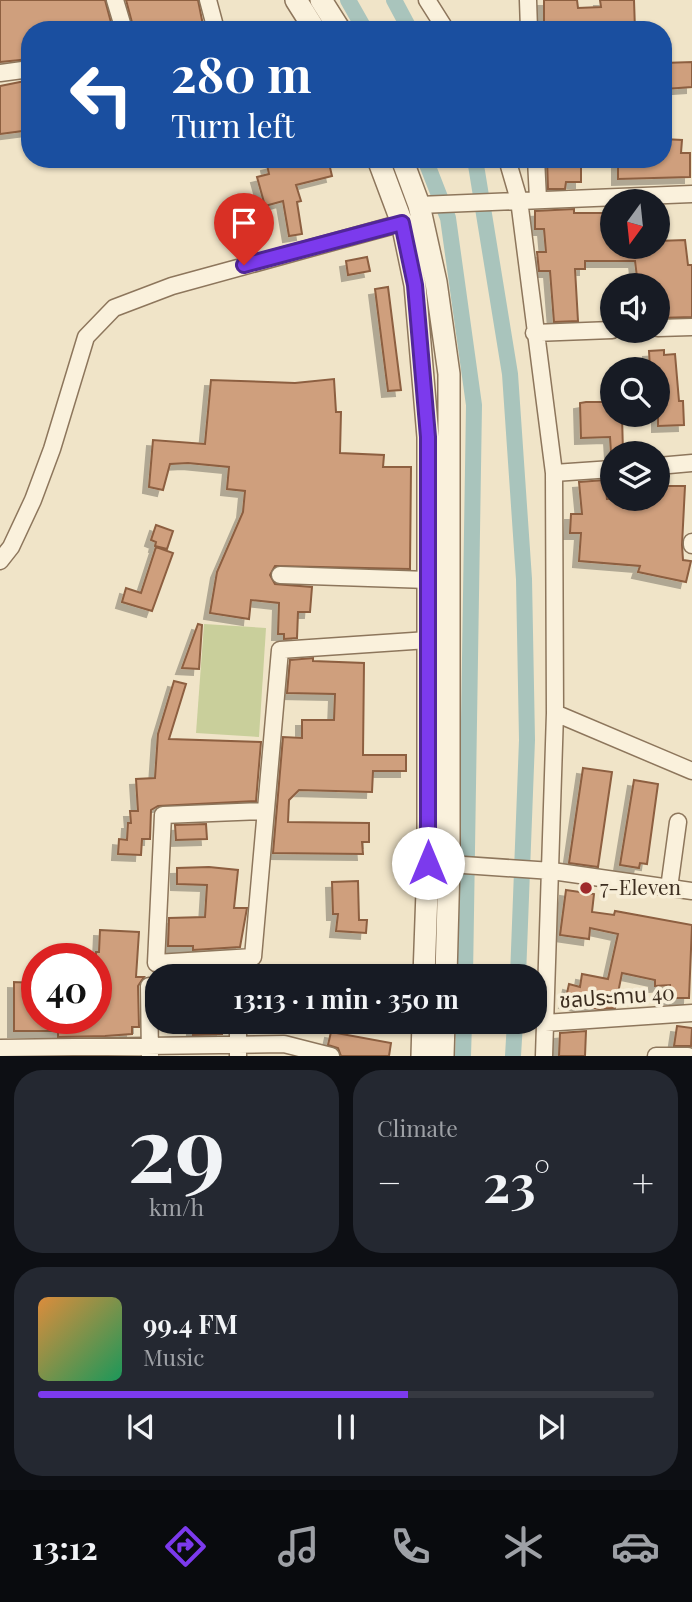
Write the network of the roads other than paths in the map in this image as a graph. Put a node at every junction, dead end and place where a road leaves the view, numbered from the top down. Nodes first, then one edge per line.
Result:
1 (115, 0) edge
2 (208, 0) edge
3 (296, 0) edge
4 (321, 0) edge
5 (427, 0) edge
6 (528, 0) edge
7 (121, 21) edge
8 (214, 21) edge
9 (309, 21) edge
10 (334, 21) edge
11 (440, 21) edge
12 (529, 21) edge
13 (21, 70) edge
14 (0, 73) edge
15 (382, 168) edge
16 (405, 168) edge
17 (510, 168) edge
18 (536, 168) edge
19 (692, 194) edge
20 (538, 199) junction
21 (519, 200) junction
22 (419, 205) junction
23 (402, 223) junction
24 (692, 327) edge
25 (670, 328) edge
26 (600, 330) edge
27 (534, 333) junction
28 (692, 463) edge
29 (670, 465) edge
30 (600, 470) edge
31 (554, 473) junction
32 (0, 561) edge
33 (280, 575) dead end
34 (428, 580) junction
35 (428, 640) junction
36 (555, 713) junction
37 (692, 771) edge
38 (265, 811) junction
39 (678, 822) dead end
40 (439, 864) junction
41 (552, 871) junction
42 (670, 888) junction
43 (692, 891) edge
44 (426, 964) edge
45 (445, 964) edge
46 (547, 980) edge
47 (692, 1013) edge
48 (547, 1023) edge
49 (423, 1034) edge
50 (444, 1034) edge
51 (545, 1034) edge
52 (0, 1048) edge
53 (238, 1050) edge
54 (60, 1051) edge
55 (150, 1051) edge
56 (331, 1056) edge
57 (422, 1056) edge
58 (443, 1056) edge
59 (544, 1056) edge
60 (656, 1056) edge
61 (688, 1056) edge

1 - 7 street
2 - 8 street
3 - 9 street
4 - 10 street
5 - 11 street
6 - 12 street
13 - 14 street
15 - 23 street
16 - 22 street
17 - 21 street
18 - 20 street
19 - 20 street
20 - 21 street
21 - 22 street
21 - 27 street
22 - 40 street
23 - 32 street
23 - 34 street
24 - 25 street
26 - 27 street
27 - 31 street
28 - 29 street
30 - 31 street
31 - 36 street
33 - 34 street
34 - 35 street
35 - 38 street
35 - 40 street
36 - 37 street
36 - 41 street
38 - 38 street
39 - 42 street
40 - 41 street
40 - 44 street
40 - 45 street
41 - 42 street
41 - 46 street
42 - 43 street
47 - 48 street, ชลประทาน 40
49 - 57 street
50 - 58 street
51 - 59 street
52 - 54 street
53 - 55 street
53 - 56 street
54 - 55 street
60 - 61 street

